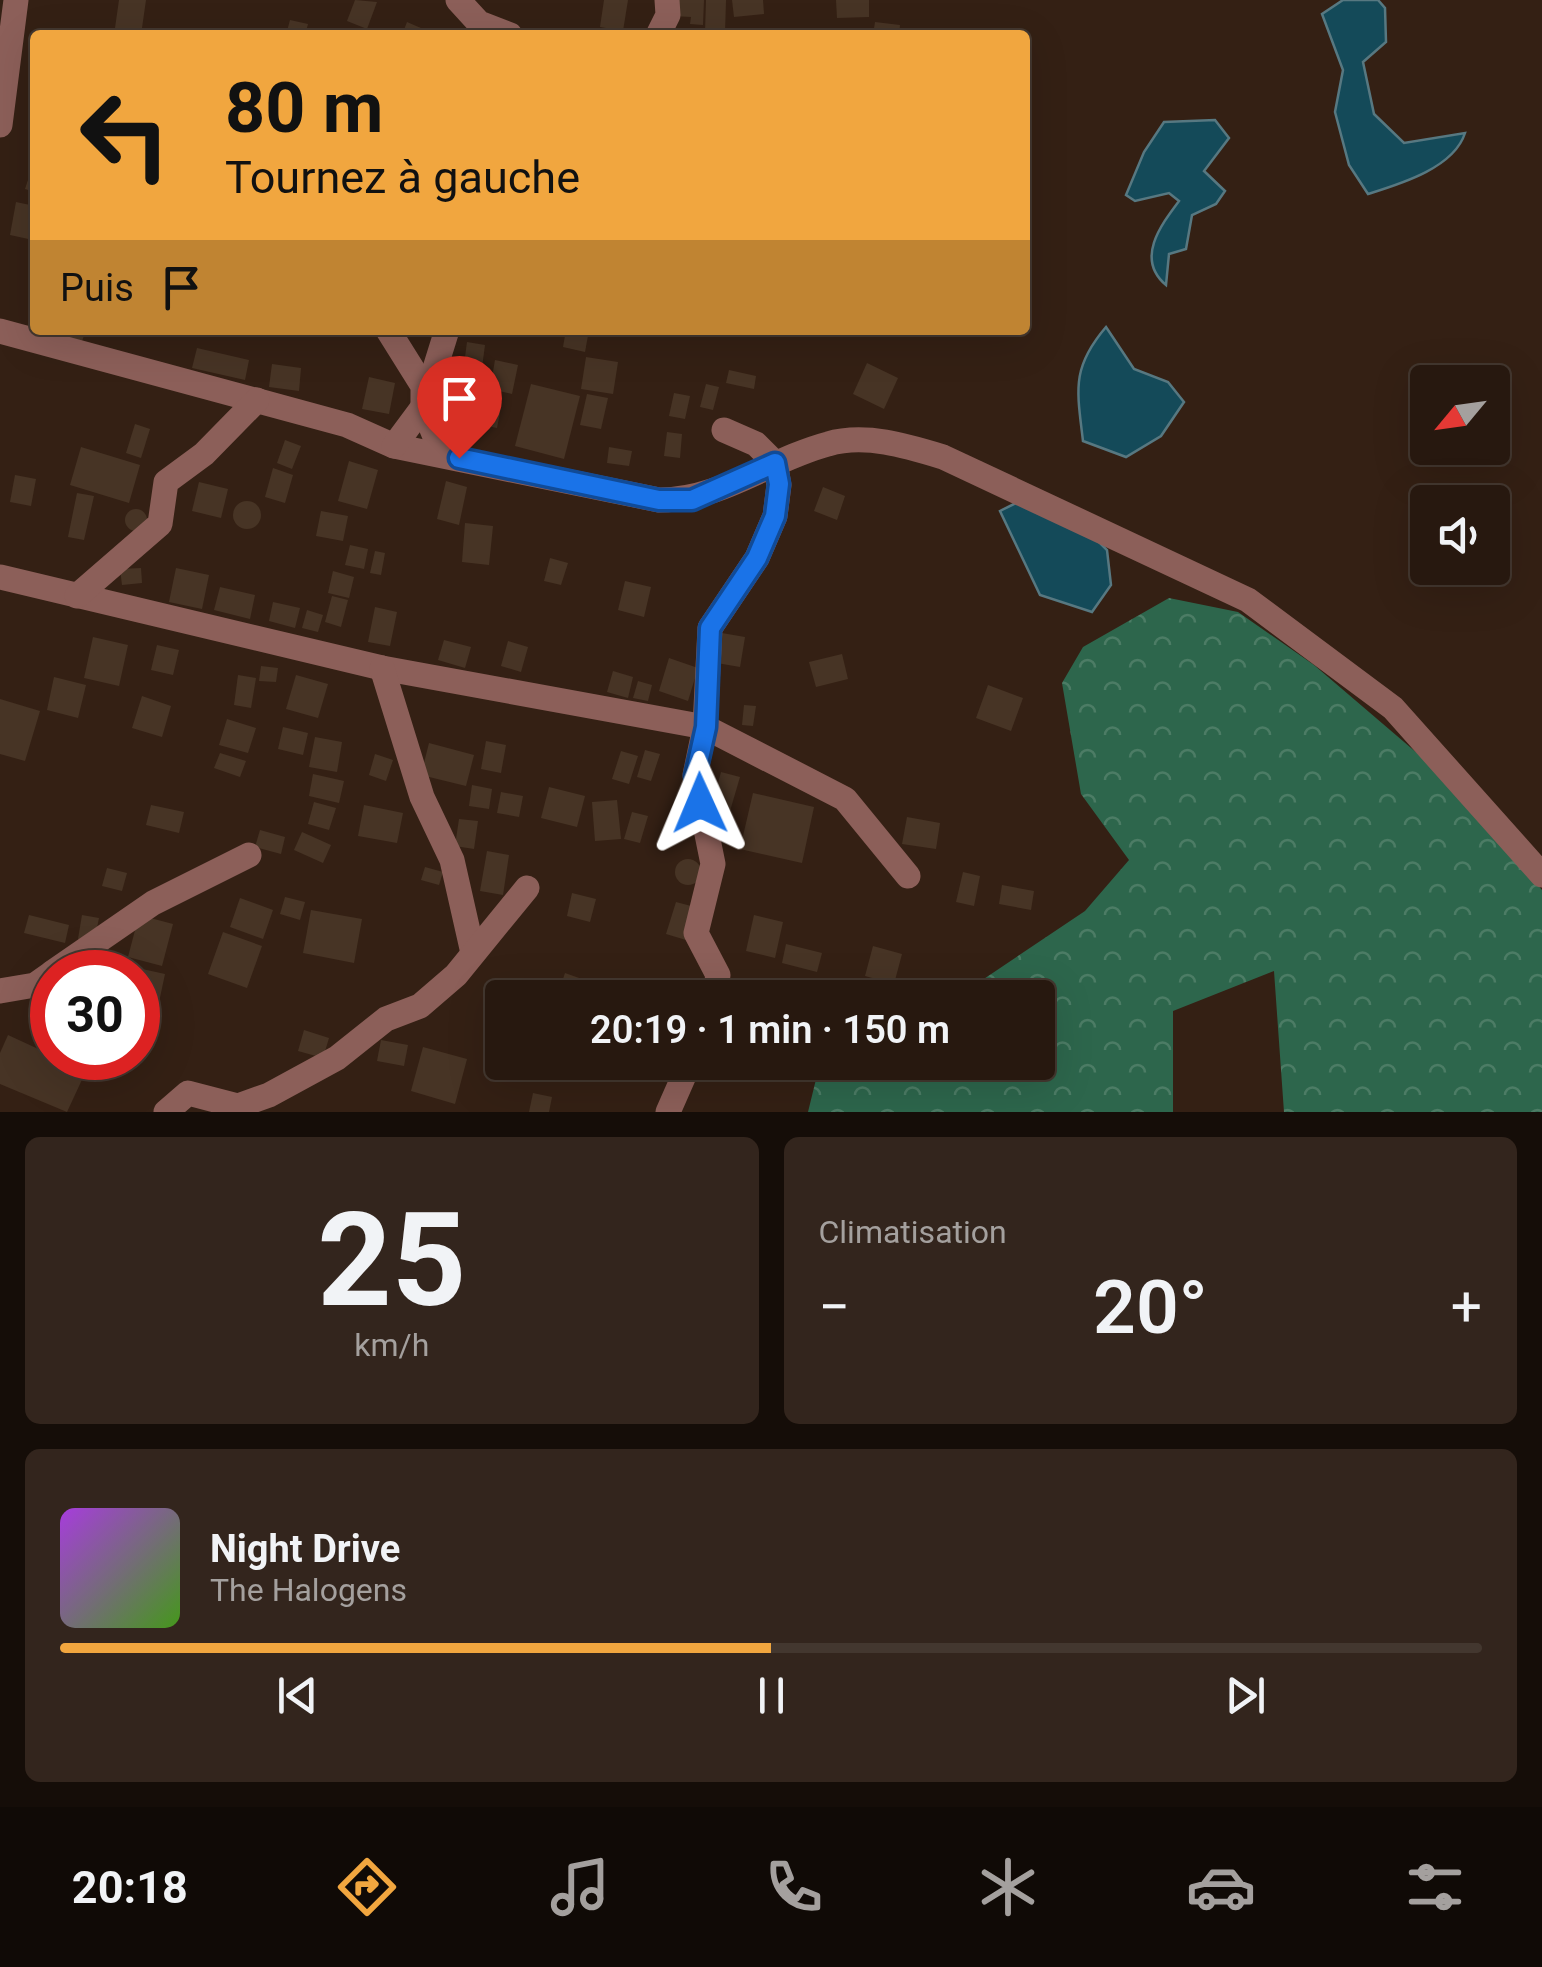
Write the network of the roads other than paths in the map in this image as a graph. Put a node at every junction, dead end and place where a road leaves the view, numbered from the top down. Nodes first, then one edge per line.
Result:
1 (16, 0) edge
2 (458, 0) edge
3 (667, 0) edge
4 (497, 30) edge
5 (660, 30) edge
6 (0, 125) edge
7 (0, 331) edge
8 (391, 335) edge
9 (445, 335) edge
10 (257, 400) junction
11 (423, 408) junction
12 (724, 430) dead end
13 (394, 446) junction
14 (459, 458) junction
15 (775, 463) junction
16 (0, 577) edge
17 (77, 596) junction
18 (382, 668) junction
19 (706, 727) junction
20 (249, 856) dead end
21 (1542, 875) edge
22 (908, 876) dead end
23 (527, 888) dead end
24 (86, 950) edge
25 (473, 953) junction
26 (717, 980) edge
27 (30, 987) edge
28 (0, 992) edge
29 (682, 1080) edge
30 (166, 1112) edge
31 (668, 1112) edge

1 - 6 street
2 - 4 street
3 - 5 street
7 - 10 street
8 - 11 street
9 - 11 street
10 - 13 street
10 - 17 street
11 - 13 street
11 - 14 street
12 - 15 street
13 - 14 street
14 - 15 street
15 - 19 street
15 - 21 street
16 - 17 street
17 - 18 street
18 - 19 street
18 - 25 street
19 - 22 street
19 - 26 street
20 - 24 street
23 - 25 street
25 - 30 street
27 - 28 street
29 - 31 street

